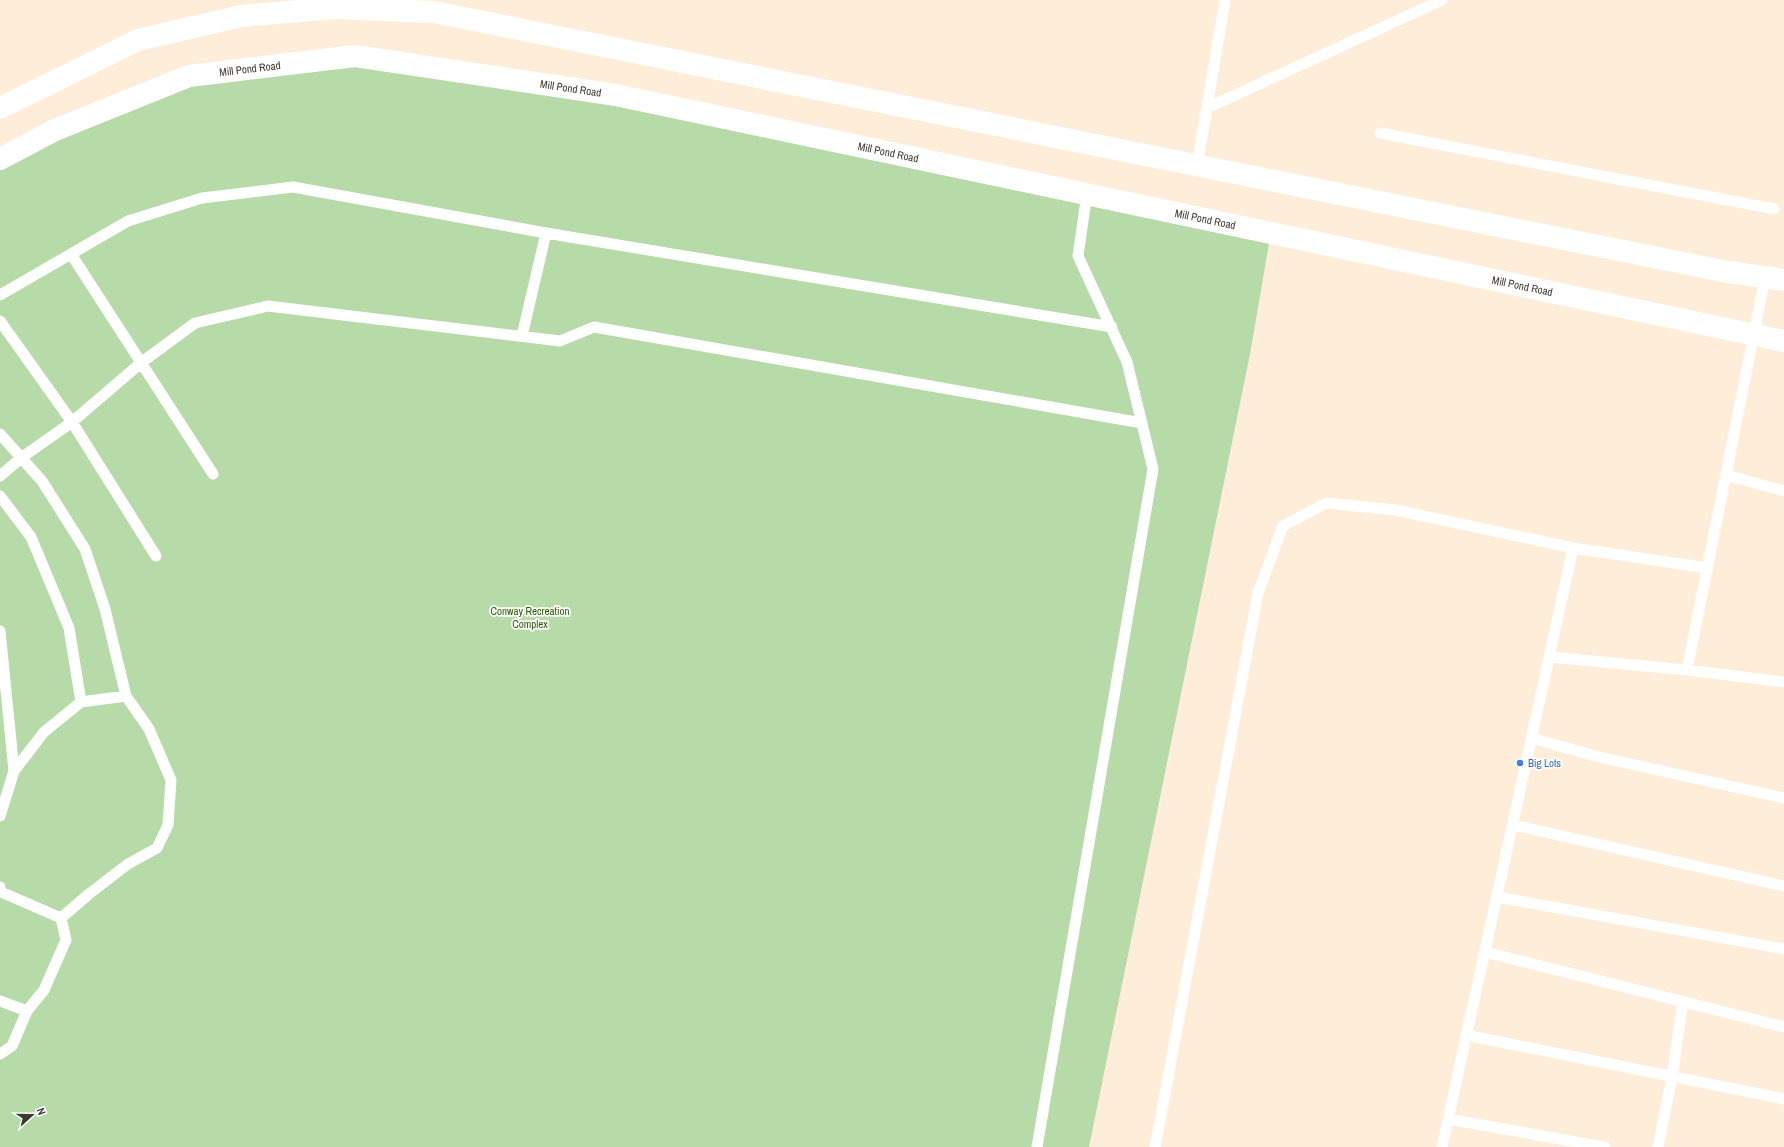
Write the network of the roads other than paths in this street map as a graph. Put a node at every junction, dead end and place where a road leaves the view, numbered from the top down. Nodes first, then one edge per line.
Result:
1 (1225, 0) edge
2 (1442, 0) edge
3 (0, 108) edge
4 (1207, 108) junction
5 (1380, 133) dead end
6 (0, 159) edge
7 (1197, 166) junction
8 (1088, 193) junction
9 (1774, 209) dead end
10 (546, 233) junction
11 (71, 254) junction
12 (1774, 279) edge
13 (0, 296) edge
14 (0, 321) edge
15 (1112, 327) junction
16 (1755, 334) junction
17 (522, 336) junction
18 (1784, 340) edge
19 (142, 362) junction
20 (72, 422) junction
21 (1142, 423) junction
22 (0, 434) edge
23 (21, 458) junction
24 (213, 474) dead end
25 (1726, 475) junction
26 (0, 476) edge
27 (1784, 491) edge
28 (0, 496) edge
29 (1573, 548) junction
30 (156, 556) dead end
31 (1708, 568) junction
32 (0, 631) edge
33 (1550, 657) junction
34 (1688, 670) junction
35 (1784, 682) edge
36 (126, 696) junction
37 (81, 702) junction
38 (1532, 738) junction
39 (14, 771) junction
40 (1784, 798) edge
41 (0, 816) edge
42 (1513, 824) junction
43 (1784, 886) edge
44 (0, 887) edge
45 (1497, 897) junction
46 (62, 918) junction
47 (1784, 949) edge
48 (1485, 952) junction
49 (0, 1001) edge
50 (1683, 1001) junction
51 (27, 1011) junction
52 (1784, 1027) edge
53 (1466, 1035) junction
54 (0, 1054) edge
55 (1672, 1076) junction
56 (1784, 1099) edge
57 (1448, 1119) junction
58 (1037, 1147) edge
59 (1155, 1147) edge
60 (1442, 1147) edge
61 (1605, 1147) edge
62 (1658, 1147) edge

1 - 4 lane
2 - 4 lane
3 - 7 main road
4 - 7 lane
5 - 9 lane
6 - 8 main road, Mill Pond Road
7 - 12 main road
8 - 15 lane
8 - 16 main road, Mill Pond Road
10 - 11 lane
10 - 15 lane
10 - 17 lane
11 - 13 lane
11 - 19 lane
12 - 16 lane
14 - 20 lane
15 - 21 lane
16 - 18 main road, Mill Pond Road
16 - 25 lane
17 - 19 lane
17 - 21 lane
19 - 20 lane
19 - 24 lane
20 - 23 lane
20 - 30 lane
21 - 58 lane
22 - 23 lane
23 - 26 lane
23 - 36 lane
25 - 27 lane
25 - 31 lane
28 - 37 lane
29 - 31 lane
29 - 33 lane
29 - 59 lane
31 - 34 lane
32 - 39 lane
33 - 34 lane
33 - 38 lane
34 - 35 lane
36 - 37 lane
36 - 46 lane
37 - 39 lane
38 - 40 lane
38 - 42 lane
39 - 41 lane
42 - 43 lane
42 - 45 lane
44 - 46 lane
45 - 47 lane
45 - 48 lane
46 - 51 lane
48 - 50 lane
48 - 53 lane
49 - 51 lane
50 - 52 lane
50 - 55 lane
51 - 54 lane
53 - 55 lane
53 - 57 lane
55 - 56 lane
55 - 62 lane
57 - 60 lane
57 - 61 lane

